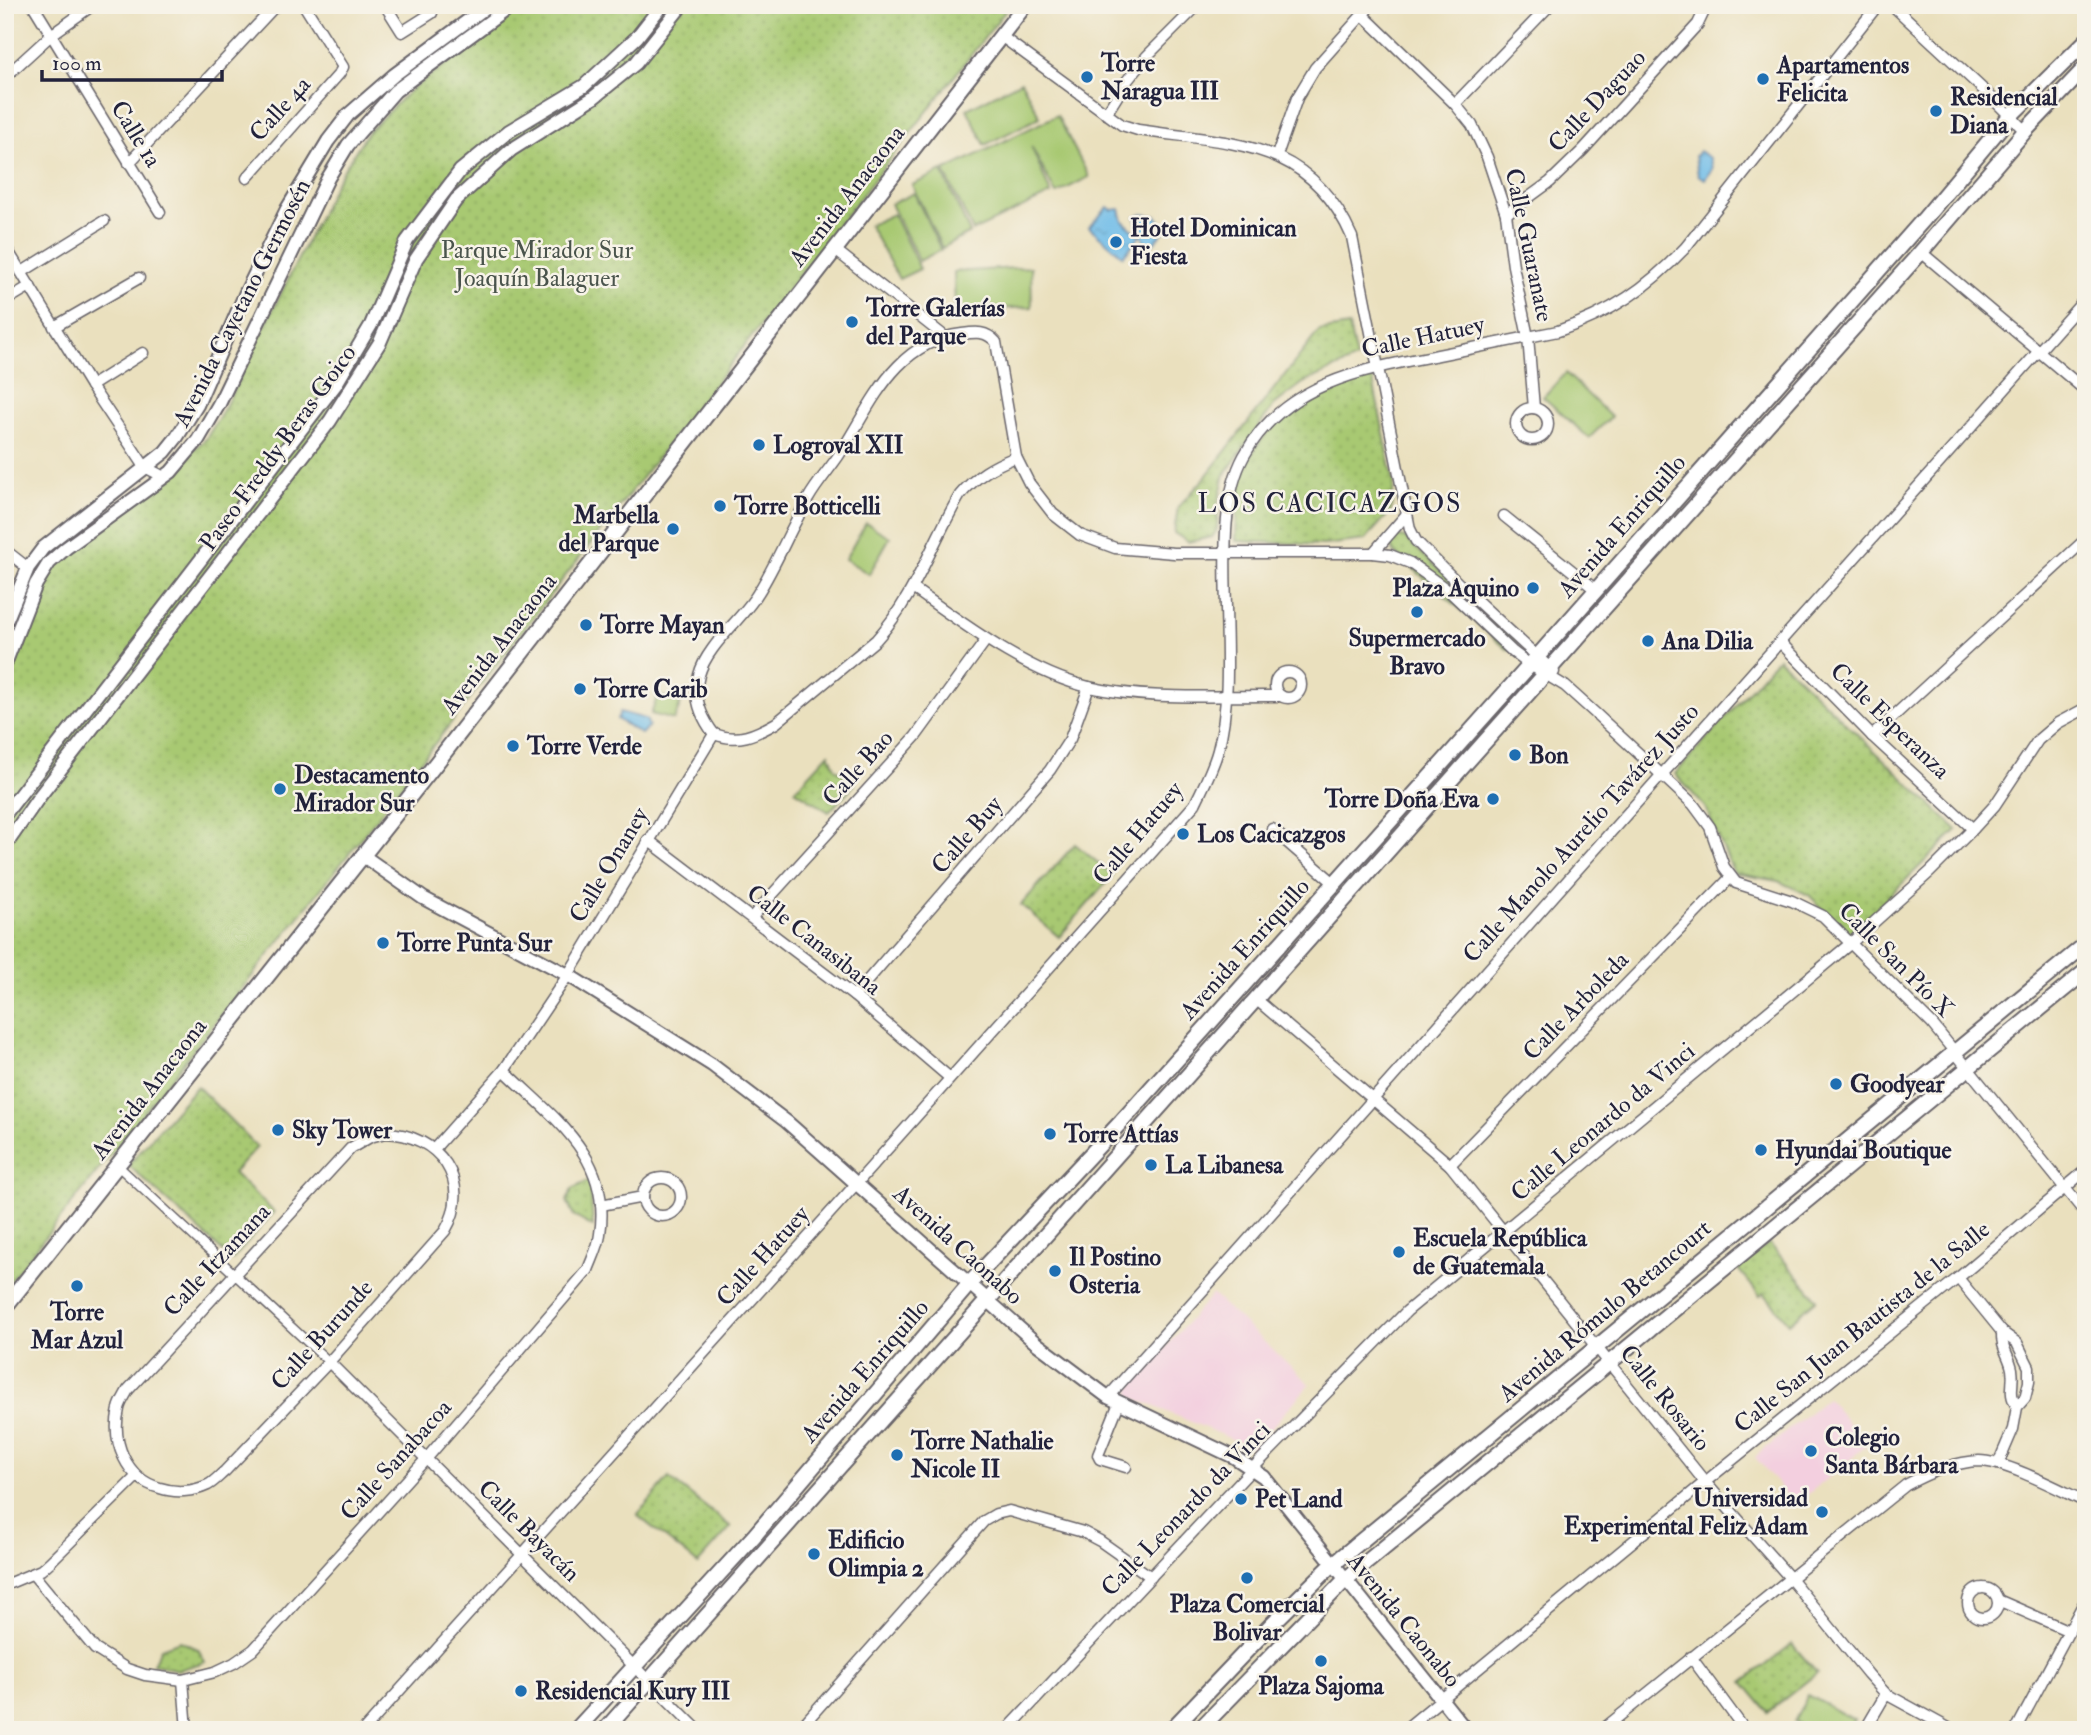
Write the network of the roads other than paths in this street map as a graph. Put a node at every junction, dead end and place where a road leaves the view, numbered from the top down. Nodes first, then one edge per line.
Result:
1 (33, 5) edge
2 (93, 5) edge
3 (276, 5) edge
4 (304, 5) edge
5 (385, 5) edge
6 (489, 5) edge
7 (512, 5) edge
8 (662, 5) edge
9 (682, 5) edge
10 (1026, 5) edge
11 (1198, 5) edge
12 (1371, 5) edge
13 (1550, 5) edge
14 (1707, 5) edge
15 (1878, 5) edge
16 (1892, 5) edge
17 (432, 13) dead end
18 (1362, 14) junction
19 (51, 35) junction
20 (1001, 36) junction
21 (2086, 41) edge
22 (2086, 66) edge
23 (5, 77) edge
24 (1455, 104) junction
25 (1106, 114) junction
26 (2010, 116) junction
27 (2025, 131) junction
28 (1278, 155) junction
29 (129, 163) junction
30 (247, 178) dead end
31 (160, 212) dead end
32 (1506, 215) junction
33 (104, 221) dead end
34 (5, 246) edge
35 (834, 249) junction
36 (1921, 252) junction
37 (22, 272) junction
38 (139, 278) dead end
39 (30, 286) junction
40 (2086, 298) edge
41 (5, 301) edge
42 (54, 327) junction
43 (944, 336) junction
44 (1528, 337) junction
45 (2039, 351) junction
46 (143, 353) dead end
47 (1802, 355) junction
48 (1378, 366) junction
49 (1817, 368) junction
50 (91, 386) junction
51 (2086, 391) edge
52 (1534, 408) dead end
53 (1016, 457) junction
54 (145, 467) junction
55 (164, 477) junction
56 (1406, 515) junction
57 (1504, 516) dead end
58 (2086, 539) edge
59 (5, 550) edge
60 (1225, 553) junction
61 (1373, 554) junction
62 (28, 568) junction
63 (914, 589) junction
64 (1596, 590) junction
65 (5, 624) edge
66 (986, 640) junction
67 (1780, 642) junction
68 (1534, 661) junction
69 (5, 664) edge
70 (1547, 670) junction
71 (1089, 687) junction
72 (1226, 695) junction
73 (1281, 696) dead end
74 (2086, 708) edge
75 (714, 734) junction
76 (1872, 736) junction
77 (1662, 773) junction
78 (5, 814) edge
79 (1272, 829) dead end
80 (1973, 829) junction
81 (648, 840) junction
82 (5, 846) edge
83 (362, 855) junction
84 (1731, 877) junction
85 (1334, 883) junction
86 (752, 917) junction
87 (1851, 943) junction
88 (2086, 944) edge
89 (2086, 971) edge
90 (568, 975) junction
91 (854, 996) junction
92 (1257, 1000) junction
93 (1955, 1051) junction
94 (1968, 1067) junction
95 (504, 1070) junction
96 (950, 1078) junction
97 (1373, 1099) junction
98 (1121, 1122) junction
99 (1136, 1134) junction
100 (435, 1148) junction
101 (117, 1165) junction
102 (1450, 1165) junction
103 (2086, 1170) edge
104 (857, 1183) junction
105 (2064, 1188) junction
106 (643, 1197) dead end
107 (601, 1205) junction
108 (2086, 1214) edge
109 (1504, 1232) junction
110 (233, 1273) junction
111 (1958, 1278) junction
112 (971, 1283) junction
113 (989, 1300) junction
114 (5, 1307) edge
115 (2002, 1332) junction
116 (1597, 1348) junction
117 (329, 1362) junction
118 (1609, 1363) junction
119 (1114, 1400) junction
120 (2017, 1407) junction
121 (427, 1458) junction
122 (1998, 1464) junction
123 (1126, 1467) dead end
124 (1252, 1469) junction
125 (136, 1477) junction
126 (1705, 1482) junction
127 (1424, 1489) junction
128 (2086, 1502) edge
129 (1437, 1505) junction
130 (523, 1554) junction
131 (1332, 1565) junction
132 (33, 1574) junction
133 (1151, 1577) junction
134 (1790, 1578) junction
135 (1345, 1580) junction
136 (5, 1585) edge
137 (2086, 1599) edge
138 (1998, 1601) dead end
139 (2069, 1631) junction
140 (1691, 1657) junction
141 (633, 1666) junction
142 (183, 1680) junction
143 (649, 1681) junction
144 (1886, 1693) junction
145 (1440, 1698) junction
146 (1183, 1717) junction
147 (798, 1728) edge
148 (187, 1730) edge
149 (365, 1730) edge
150 (576, 1730) edge
151 (606, 1730) edge
152 (698, 1730) edge
153 (818, 1730) edge
154 (1007, 1730) edge
155 (1171, 1730) edge
156 (1198, 1730) edge
157 (1404, 1730) edge
158 (1466, 1730) edge
159 (1602, 1730) edge
160 (1745, 1730) edge
161 (1865, 1730) edge
162 (1952, 1730) edge
163 (2016, 1730) edge

1 - 19 street, Calle 1a
2 - 19 street
3 - 29 street
4 - 30 street, Calle 4a
5 - 17 street
6 - 54 street, Avenida Cayetano Germosén
7 - 55 street, Avenida Cayetano Germosén
8 - 78 street, Paseo Freddy Beras Goico
9 - 82 street, Paseo Freddy Beras Goico
10 - 20 main road, Avenida Anacaona
11 - 25 street
12 - 18 street
13 - 24 street
14 - 32 street, Calle Daguao
15 - 44 street, Calle Hatuey
16 - 26 street
18 - 24 street, Calle Guaranate
18 - 28 street
19 - 23 street
19 - 29 street, Calle 1a
20 - 25 street
20 - 35 main road, Avenida Anacaona
21 - 26 main road, Avenida Enriquillo
22 - 27 main road, Avenida Enriquillo
24 - 32 street, Calle Guaranate
25 - 28 street
26 - 27 street
26 - 47 main road, Avenida Enriquillo
27 - 36 main road, Avenida Enriquillo
28 - 48 street
29 - 31 street, Calle 1a
32 - 44 street, Calle Guaranate
33 - 37 street
34 - 37 street
35 - 43 street
35 - 83 main road, Avenida Anacaona
36 - 45 street
36 - 49 main road, Avenida Enriquillo
37 - 39 street
38 - 42 street
39 - 41 street
39 - 42 street
40 - 45 street, Calle Manolo Aurelio Tavárez Justo
42 - 50 street
43 - 53 street
43 - 75 street
44 - 48 street, Calle Hatuey
44 - 52 street, Calle Guaranate
45 - 51 street
45 - 67 street, Calle Manolo Aurelio Tavárez Justo
46 - 50 street
47 - 49 main road
47 - 64 main road, Avenida Enriquillo
48 - 56 street
48 - 60 street, Calle Hatuey
49 - 70 main road, Avenida Enriquillo
50 - 54 street
53 - 60 street
53 - 63 street
54 - 55 street
54 - 62 street, Avenida Cayetano Germosén
55 - 69 street, Avenida Cayetano Germosén
56 - 61 street
56 - 68 street
57 - 64 street
58 - 76 street
59 - 62 street
60 - 61 street
60 - 72 street, Calle Hatuey
61 - 68 street
62 - 65 street, Avenida Cayetano Germosén
63 - 66 street
63 - 75 street
64 - 68 main road, Avenida Enriquillo
66 - 71 street
66 - 86 street, Calle Bao
67 - 76 street, Calle Esperanza
67 - 77 street, Calle Manolo Aurelio Tavárez Justo
68 - 70 street
68 - 85 main road, Avenida Enriquillo
70 - 77 street
70 - 92 main road, Avenida Enriquillo
71 - 72 street
71 - 91 street, Calle Buy
72 - 73 street
72 - 96 street, Calle Hatuey
74 - 80 street, Calle Leonardo da Vinci
75 - 81 street, Calle Onaney
76 - 80 street, Calle Esperanza
77 - 84 street
77 - 97 street, Calle Manolo Aurelio Tavárez Justo
79 - 85 street
80 - 87 street, Calle Leonardo da Vinci
81 - 86 street, Calle Canasibana
81 - 90 street, Calle Onaney
83 - 90 street, Avenida Caonabo
83 - 101 main road, Avenida Anacaona
84 - 87 street, Calle San Pío X
84 - 102 street, Calle Arboleda
85 - 98 main road, Avenida Enriquillo
86 - 91 street, Calle Canasibana
87 - 93 street, Calle San Pío X
87 - 109 street, Calle Leonardo da Vinci
88 - 93 main road, Avenida Rómulo Betancourt
89 - 94 main road, Avenida Rómulo Betancourt
90 - 95 street, Calle Onaney
90 - 104 street, Avenida Caonabo
91 - 96 street, Calle Canasibana
92 - 97 street, Calle Rosario
92 - 99 main road, Avenida Enriquillo
93 - 94 street, Calle San Pío X
93 - 116 main road, Avenida Rómulo Betancourt
94 - 105 street, Calle San Pío X
94 - 118 main road, Avenida Rómulo Betancourt
95 - 100 street, Calle Onaney
95 - 107 street, Calle Sanabacoa
96 - 104 street, Calle Hatuey
97 - 102 street, Calle Rosario
97 - 119 street, Calle Manolo Aurelio Tavárez Justo
98 - 99 main road
98 - 112 main road, Avenida Enriquillo
99 - 113 main road, Avenida Enriquillo
100 - 110 street, Calle Itzamana
100 - 117 street, Calle Burunde
101 - 110 street
101 - 114 main road, Avenida Anacaona
102 - 109 street, Calle Rosario
103 - 105 street, Calle San Juan Bautista de la Salle
104 - 112 street, Avenida Caonabo
104 - 130 street, Calle Hatuey
105 - 108 street, Calle San Pío X
105 - 111 street, Calle San Juan Bautista de la Salle
106 - 107 street
107 - 121 street, Calle Sanabacoa
109 - 116 street, Calle Rosario
109 - 124 street, Calle Leonardo da Vinci
110 - 117 street
110 - 125 street, Calle Itzamana
111 - 115 street
111 - 126 street, Calle San Juan Bautista de la Salle
112 - 113 street, Avenida Caonabo
112 - 141 main road, Avenida Enriquillo
113 - 119 street, Avenida Caonabo
113 - 143 main road, Avenida Enriquillo
115 - 120 street
115 - 120 street
116 - 118 street, Calle Rosario
116 - 127 main road, Avenida Rómulo Betancourt
117 - 121 street, Calle Bayacán
117 - 125 street, Calle Burunde
118 - 126 street, Calle Rosario
118 - 129 main road, Avenida Rómulo Betancourt
119 - 123 street, Calle Manolo Aurelio Tavárez Justo
119 - 124 street, Avenida Caonabo
120 - 122 street
121 - 130 street, Calle Bayacán
121 - 142 street, Calle Sanabacoa
122 - 128 street
122 - 134 street
124 - 131 street, Avenida Caonabo
124 - 133 street, Calle Leonardo da Vinci
125 - 132 street
126 - 134 street, Calle Rosario
126 - 145 street, Calle San Juan Bautista de la Salle
127 - 129 street
127 - 131 main road, Avenida Rómulo Betancourt
129 - 135 main road, Avenida Rómulo Betancourt
130 - 141 street, Calle Bayacán
130 - 149 street, Calle Hatuey
131 - 135 street, Avenida Caonabo
131 - 146 main road, Avenida Rómulo Betancourt
132 - 136 street
132 - 142 street, Calle Sanabacoa
133 - 147 street
133 - 154 street, Calle Leonardo da Vinci
134 - 140 street
134 - 144 street, Calle Rosario
135 - 145 street, Avenida Caonabo
135 - 156 main road, Avenida Rómulo Betancourt
137 - 139 street
138 - 139 street
139 - 163 street
140 - 159 street
140 - 160 street
141 - 143 street, Calle Bayacán
141 - 150 main road, Avenida Enriquillo
142 - 148 street
143 - 151 main road, Avenida Enriquillo
143 - 152 street, Calle Bayacán
144 - 161 street
144 - 162 street, Calle Rosario
145 - 157 street, Calle San Juan Bautista de la Salle
145 - 158 street, Avenida Caonabo
146 - 155 main road, Avenida Rómulo Betancourt
146 - 156 street
147 - 153 street

